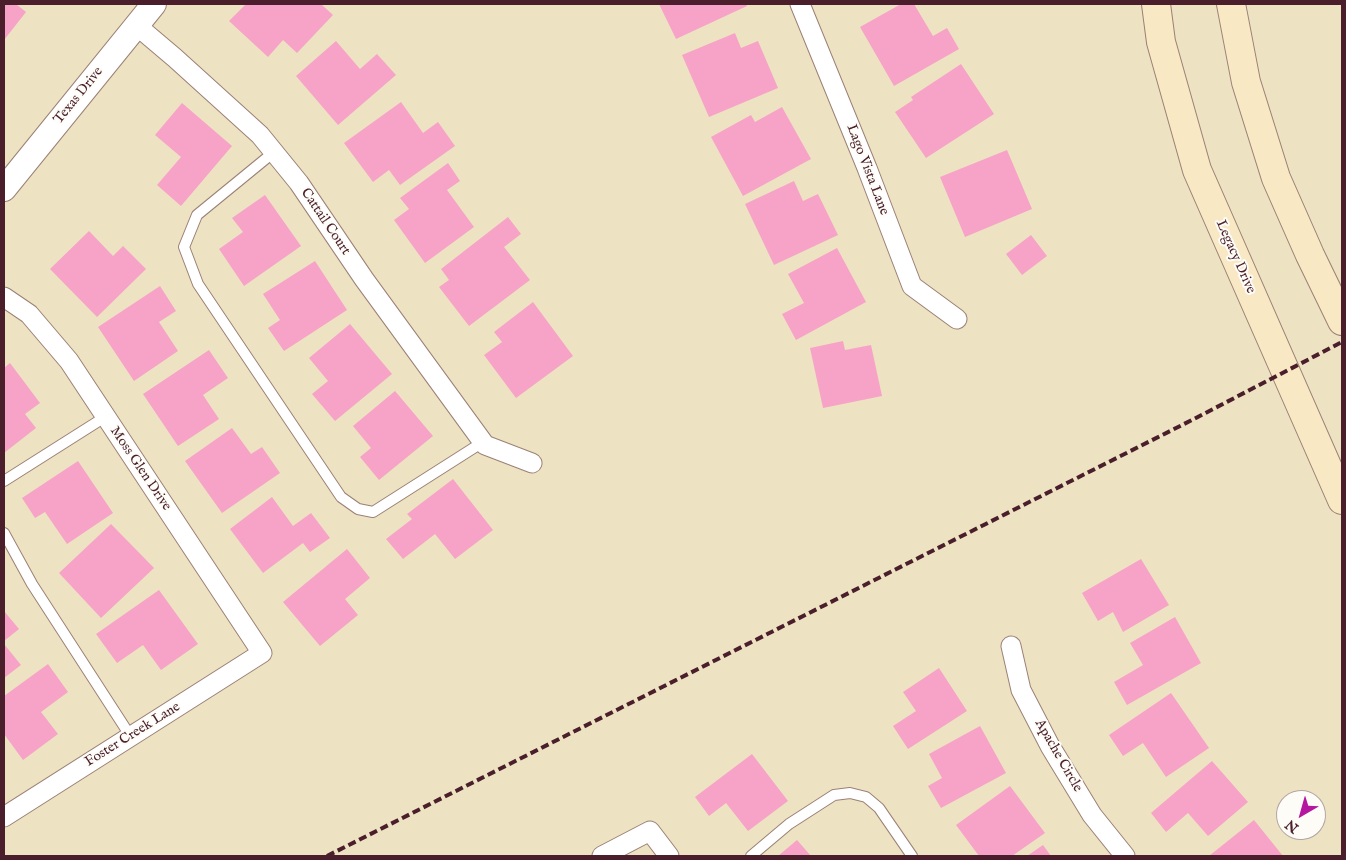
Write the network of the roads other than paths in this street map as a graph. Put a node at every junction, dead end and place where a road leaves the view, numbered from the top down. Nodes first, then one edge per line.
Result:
1 (154, 4) edge
2 (800, 4) edge
3 (1156, 4) edge
4 (1231, 4) edge
5 (136, 25) junction
6 (274, 152) junction
7 (4, 189) edge
8 (4, 297) edge
9 (956, 320) dead end
10 (1342, 321) edge
11 (106, 417) junction
12 (484, 443) junction
13 (532, 463) dead end
14 (4, 481) edge
15 (1342, 500) edge
16 (4, 533) edge
17 (1012, 646) dead end
18 (262, 653) joint
19 (131, 737) junction
20 (4, 817) edge
21 (602, 856) edge
22 (670, 856) edge
23 (751, 856) edge
24 (912, 856) edge
25 (1124, 856) edge

1 - 5 street, Texas Drive
2 - 9 street, Lago Vista Lane
3 - 15 main road, Legacy Drive
4 - 10 main road
5 - 6 street, Cattail Court
5 - 7 street, Texas Drive
6 - 12 street, Cattail Court
6 - 12 lane
8 - 11 street, Moss Glen Drive
11 - 14 lane
11 - 18 street, Moss Glen Drive
12 - 13 street
16 - 19 lane
17 - 25 street, Apache Circle
18 - 19 street, Foster Creek Lane
19 - 20 street, Foster Creek Lane
21 - 22 street
23 - 24 lane

